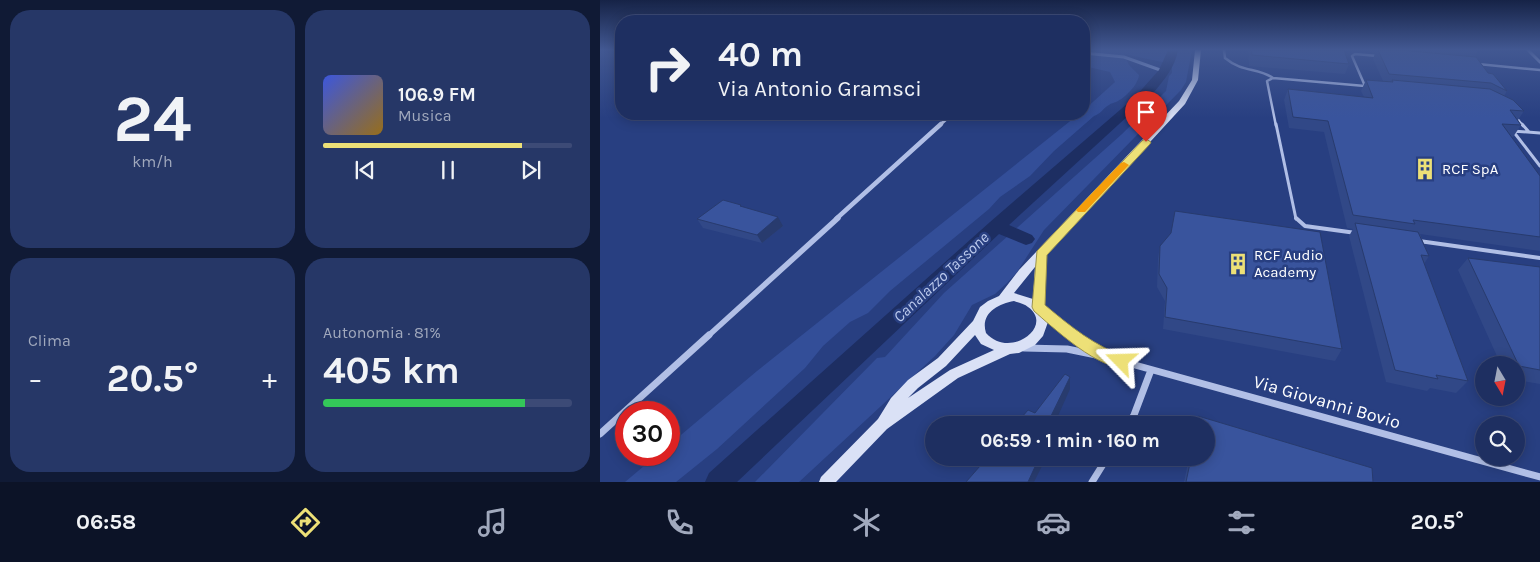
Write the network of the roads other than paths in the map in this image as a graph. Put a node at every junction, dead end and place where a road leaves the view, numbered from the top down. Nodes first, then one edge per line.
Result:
1 (1196, 72) edge
2 (1261, 72) edge
3 (1360, 72) edge
4 (1273, 78) junction
5 (1514, 115) edge
6 (945, 120) edge
7 (1529, 132) junction
8 (1540, 133) edge
9 (1540, 166) edge
10 (1363, 234) edge
11 (1412, 240) edge
12 (1041, 254) junction
13 (1540, 258) edge
14 (1003, 299) junction
15 (1039, 309) junction
16 (978, 324) junction
17 (1013, 348) junction
18 (1106, 357) junction
19 (1151, 370) junction
20 (1133, 416) edge
21 (882, 424) junction
22 (600, 434) edge
23 (1102, 466) edge
24 (1540, 477) edge
25 (826, 482) edge
26 (1092, 482) edge

1 - 12 street
2 - 4 lane
3 - 4 lane
4 - 10 lane
5 - 7 lane
6 - 22 street
7 - 8 lane
7 - 9 lane
11 - 13 lane
12 - 14 street
12 - 15 street
14 - 15 street
14 - 16 street
15 - 17 street
15 - 18 street, Via Giovanni Bovio
16 - 17 street
16 - 21 street
17 - 18 street, Via Giovanni Bovio
17 - 21 street
18 - 19 street, Via Giovanni Bovio
19 - 20 street
19 - 24 street, Via Giovanni Bovio
21 - 25 street
23 - 26 street

